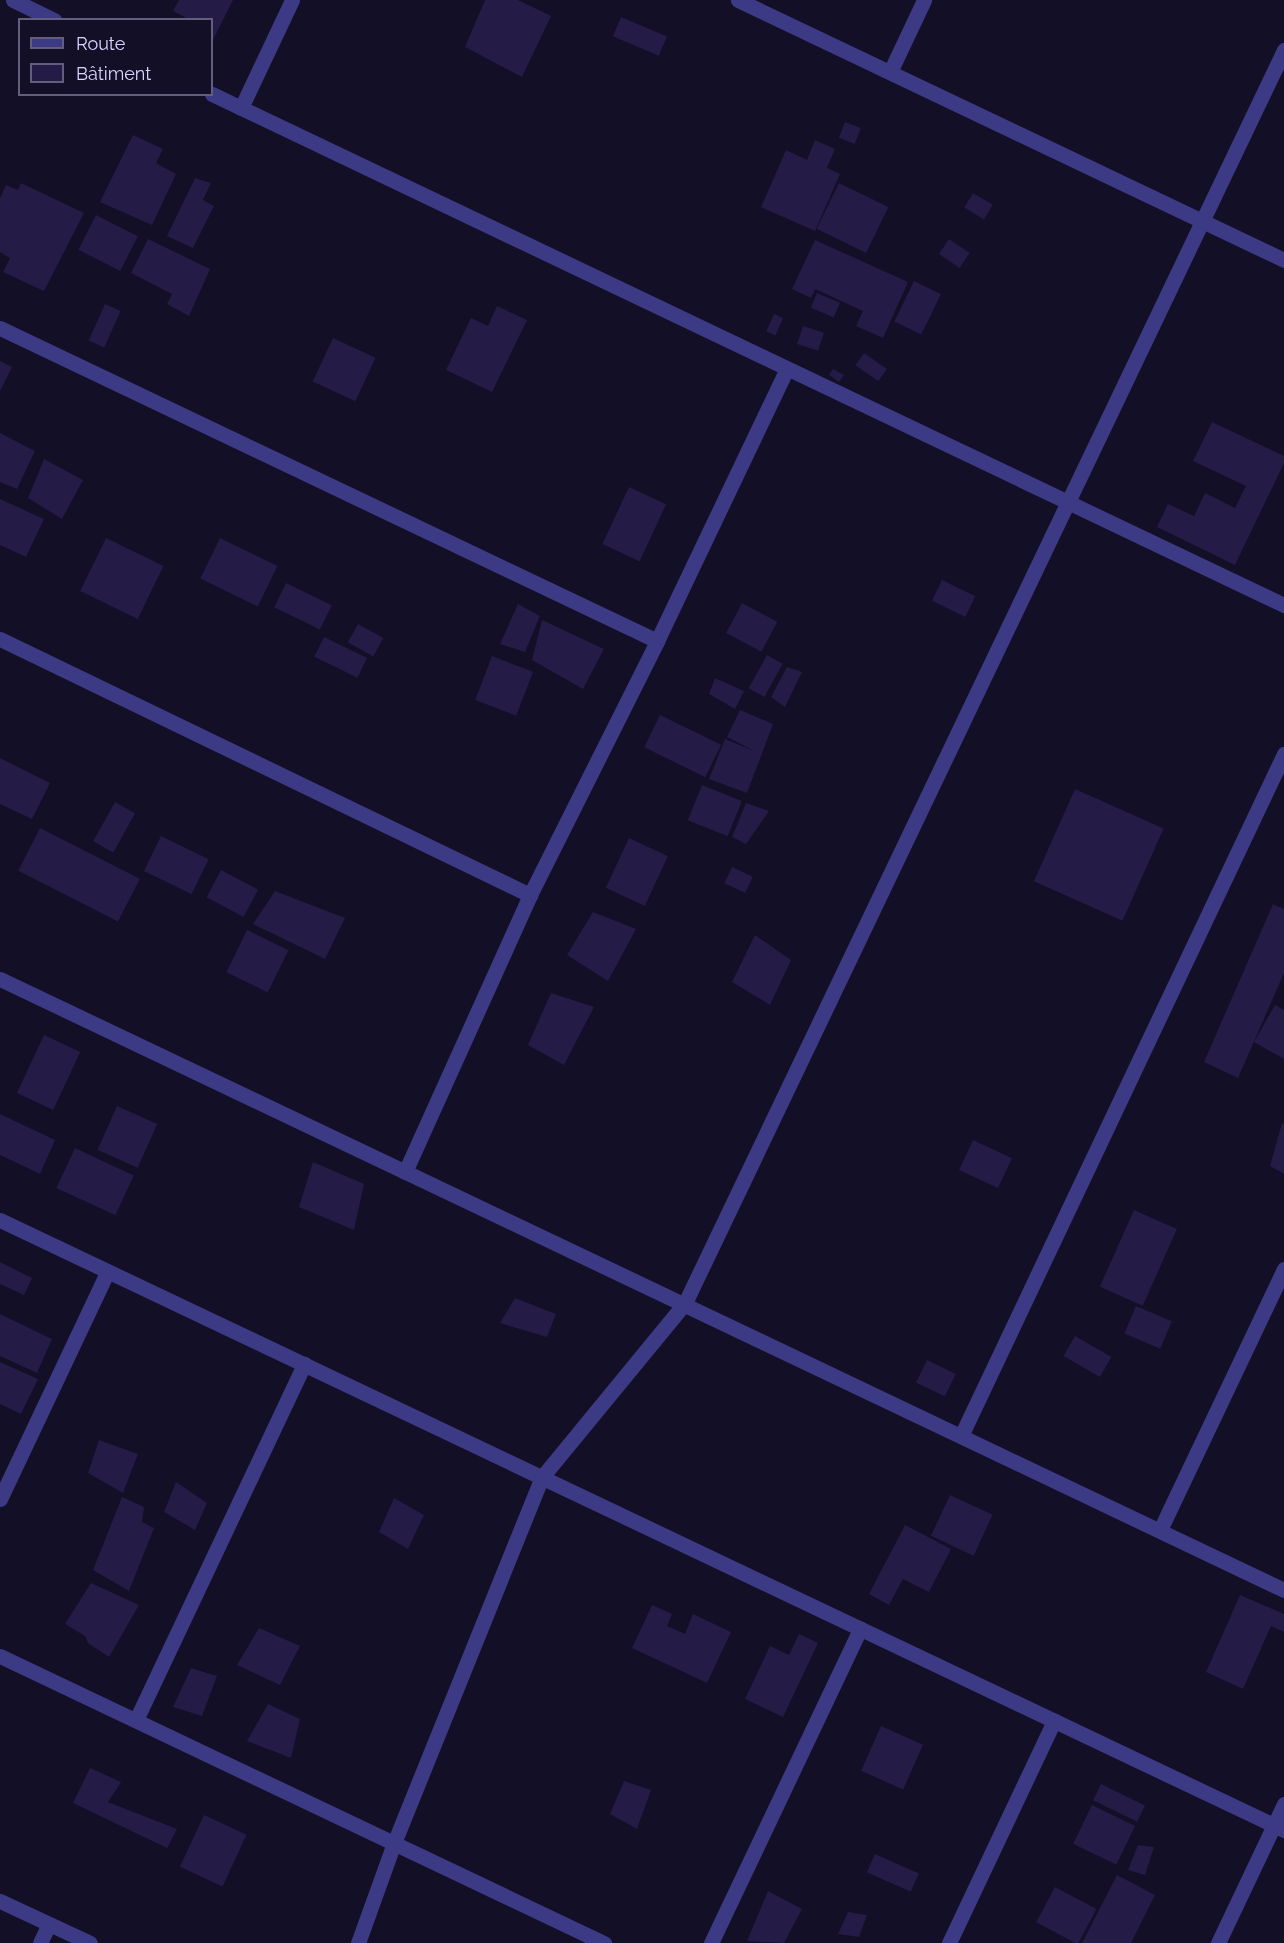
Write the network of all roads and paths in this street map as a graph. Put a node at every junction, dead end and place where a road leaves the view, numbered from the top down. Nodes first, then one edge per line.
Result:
1 (13, 0) edge
2 (292, 0) edge
3 (738, 0) edge
4 (924, 0) edge
5 (50, 18) edge
6 (1284, 50) edge
7 (890, 72) junction
8 (213, 94) edge
9 (241, 108) junction
10 (1203, 222) junction
11 (1284, 260) edge
12 (0, 328) edge
13 (787, 368) junction
14 (1070, 503) junction
15 (1284, 605) edge
16 (0, 639) edge
17 (657, 641) junction
18 (1284, 754) edge
19 (530, 895) junction
20 (1, 981) edge
21 (405, 1172) junction
22 (0, 1220) edge
23 (1284, 1269) edge
24 (108, 1271) junction
25 (685, 1303) junction
26 (304, 1364) junction
27 (961, 1436) junction
28 (542, 1477) junction
29 (0, 1498) edge
30 (1160, 1530) junction
31 (1284, 1590) edge
32 (860, 1629) junction
33 (0, 1656) edge
34 (135, 1720) junction
35 (1054, 1721) junction
36 (1284, 1804) edge
37 (1279, 1827) edge
38 (394, 1843) junction
39 (0, 1901) edge
40 (49, 1924) junction
41 (40, 1943) edge
42 (90, 1943) edge
43 (358, 1943) edge
44 (604, 1943) edge
45 (711, 1943) edge
46 (949, 1943) edge
47 (1218, 1943) edge

1 - 5 street
2 - 9 street
3 - 7 street
4 - 7 street
6 - 10 street
7 - 10 street
8 - 9 street
9 - 13 street
10 - 11 street
10 - 14 street
12 - 17 street
13 - 14 street
13 - 17 street
14 - 15 street
14 - 25 street
16 - 19 street
17 - 19 street
18 - 27 street
19 - 21 street
20 - 21 street
21 - 25 street
22 - 24 street
23 - 30 street
24 - 26 street
24 - 29 street
25 - 27 street
25 - 28 street
26 - 28 street
26 - 34 street
27 - 30 street
28 - 32 street
28 - 38 street
30 - 31 street
32 - 35 street
32 - 45 street
33 - 34 street
34 - 38 street
35 - 37 street
35 - 46 street
36 - 37 street
37 - 47 street
38 - 43 street
38 - 44 street
39 - 40 street
40 - 41 street
40 - 42 street

